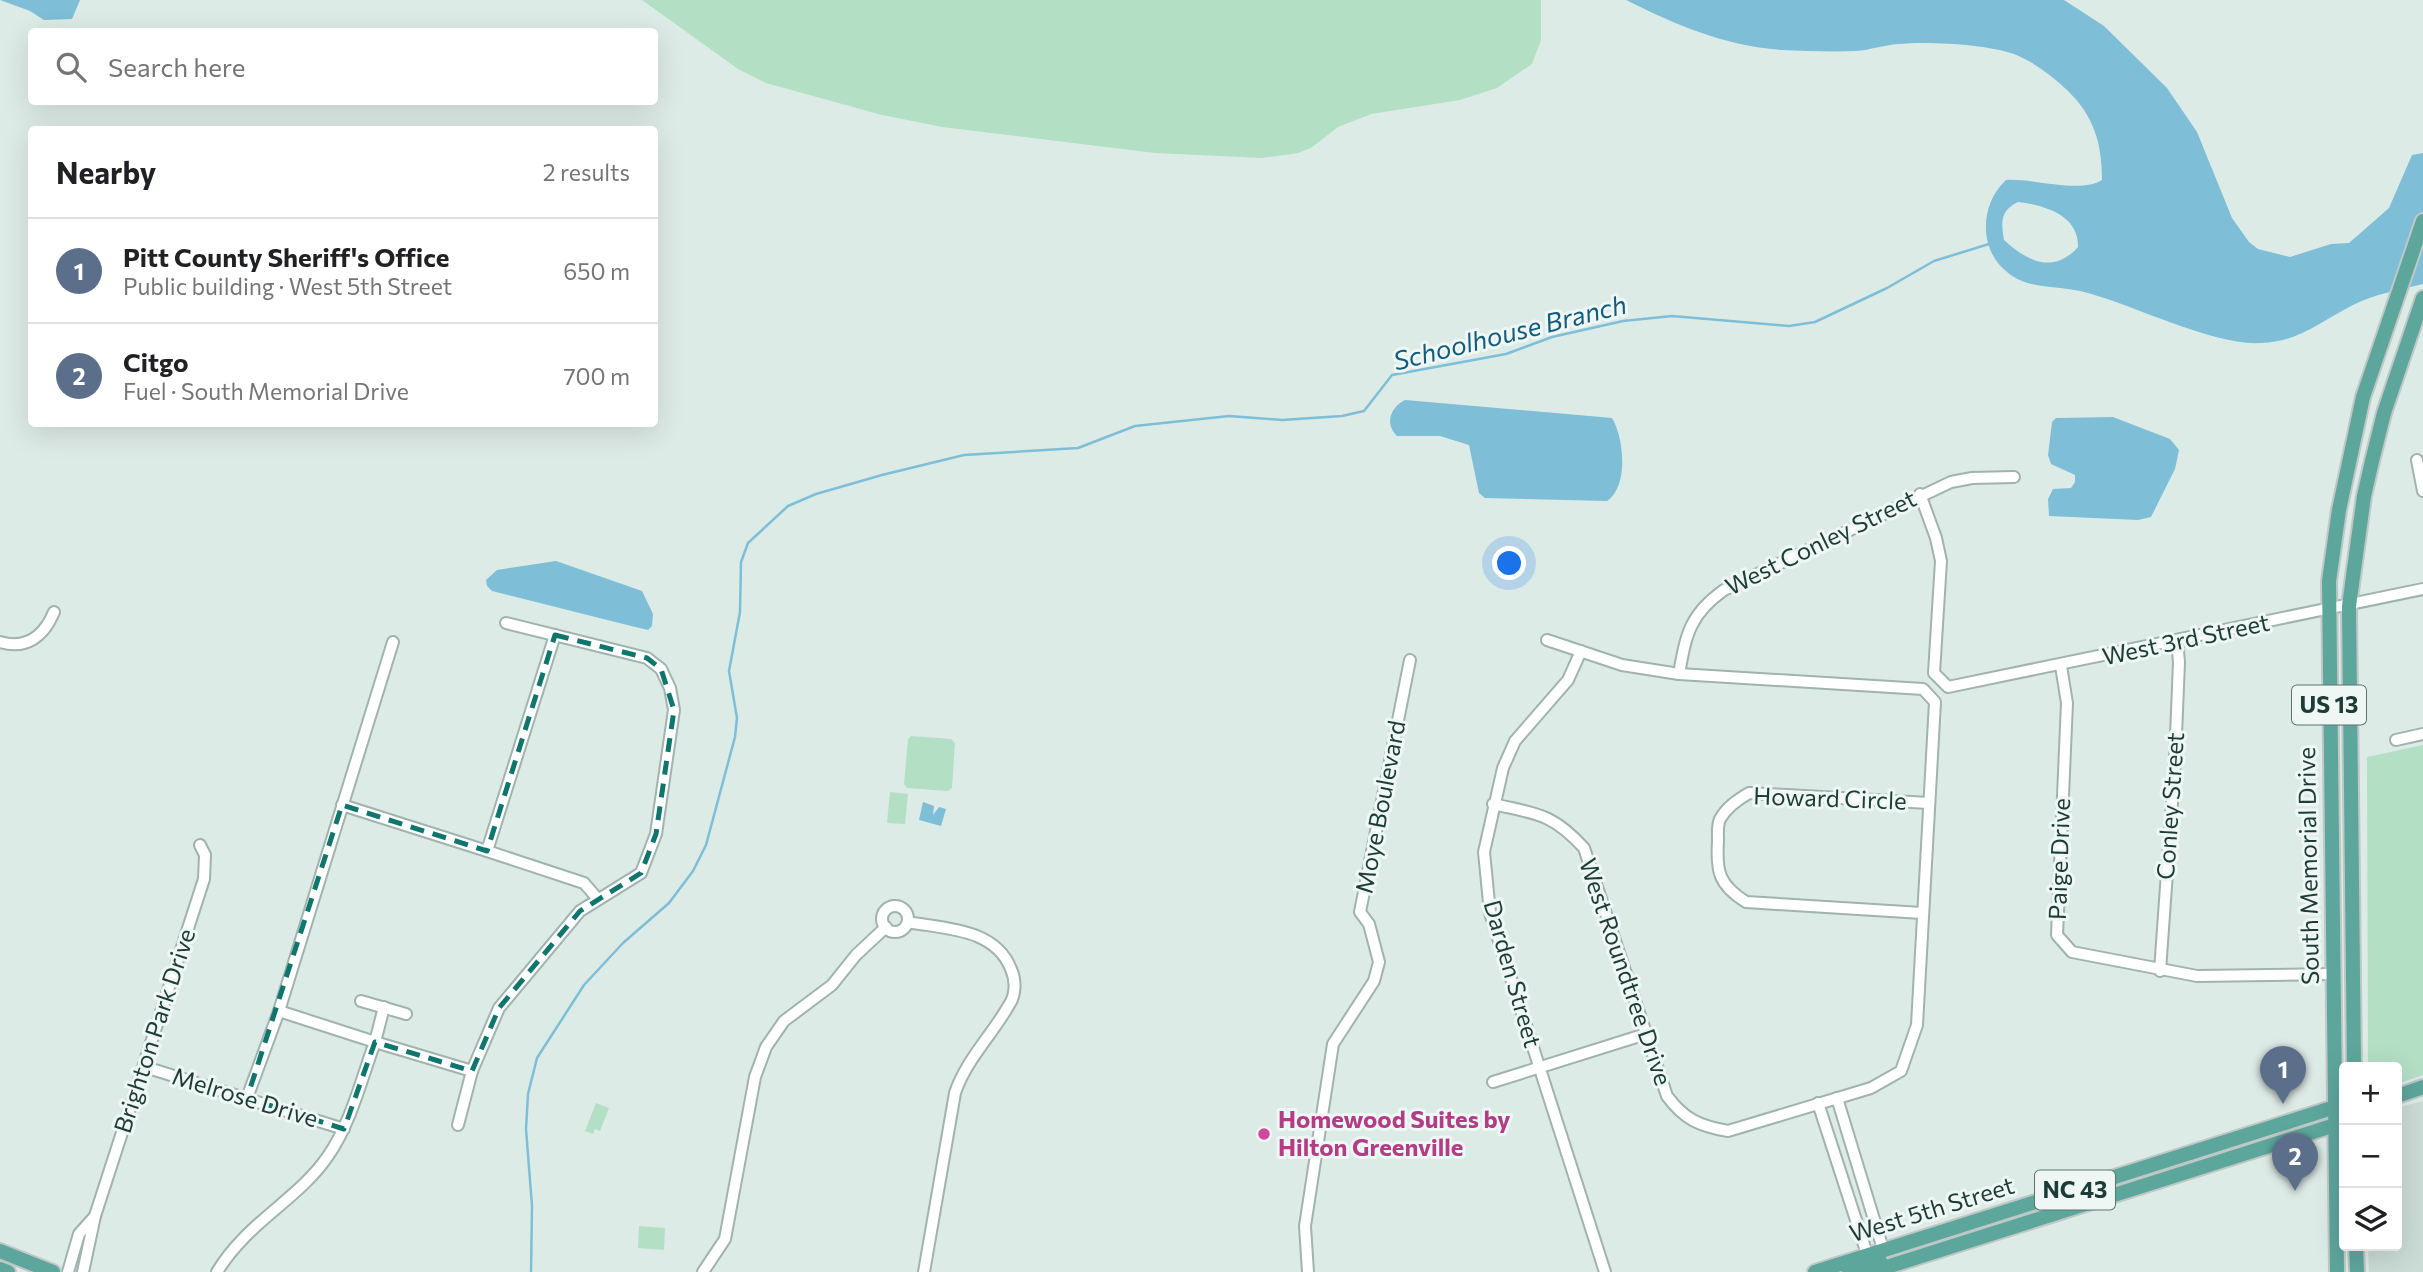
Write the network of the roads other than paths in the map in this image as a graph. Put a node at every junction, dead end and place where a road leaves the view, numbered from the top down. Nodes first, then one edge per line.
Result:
1 (2423, 221) edge
2 (2422, 302) edge
3 (2417, 460) dead end
4 (2014, 477) dead end
5 (2423, 491) edge
6 (1920, 494) junction
7 (2423, 589) edge
8 (2349, 606) junction
9 (2328, 610) junction
10 (54, 612) dead end
11 (506, 623) dead end
12 (555, 635) junction
13 (1547, 640) dead end
14 (2177, 641) junction
15 (0, 642) edge
16 (393, 642) dead end
17 (1581, 651) junction
18 (1410, 660) dead end
19 (2061, 666) junction
20 (1679, 674) junction
21 (2423, 734) edge
22 (2396, 740) dead end
23 (1928, 803) junction
24 (1493, 804) junction
25 (342, 805) junction
26 (200, 845) dead end
27 (486, 851) junction
28 (597, 898) junction
29 (1922, 914) junction
30 (908, 922) junction
31 (886, 927) junction
32 (2160, 971) junction
33 (2333, 975) junction
34 (362, 1001) dead end
35 (384, 1007) junction
36 (279, 1011) junction
37 (405, 1014) dead end
38 (1646, 1034) junction
39 (375, 1042) junction
40 (2354, 1062) edge
41 (145, 1067) junction
42 (1540, 1068) junction
43 (472, 1071) junction
44 (1493, 1082) dead end
45 (2423, 1087) edge
46 (2339, 1094) edge
47 (2402, 1094) edge
48 (247, 1098) junction
49 (1837, 1098) junction
50 (1818, 1103) junction
51 (2339, 1114) edge
52 (2339, 1114) edge
53 (458, 1125) dead end
54 (2340, 1125) edge
55 (344, 1129) junction
56 (95, 1216) junction
57 (1883, 1249) junction
58 (0, 1251) edge
59 (2356, 1251) edge
60 (1867, 1254) junction
61 (0, 1269) edge
62 (8, 1272) edge
63 (53, 1272) edge
64 (68, 1272) edge
65 (83, 1272) edge
66 (217, 1272) edge
67 (703, 1272) edge
68 (924, 1272) edge
69 (1308, 1272) edge
70 (1605, 1272) edge
71 (1815, 1272) edge
72 (1849, 1272) edge
73 (1871, 1272) edge
74 (2337, 1272) edge
75 (2357, 1272) edge

1 - 9 main road, South Memorial Drive / US 13
2 - 8 main road, South Memorial Drive / US 13
3 - 5 street
4 - 6 street, West Conley Street
6 - 19 street, West 3rd Street
6 - 20 street, West Conley Street
7 - 8 street, West 3rd Street
8 - 9 street, West 3rd Street
8 - 40 main road, South Memorial Drive / US 13
9 - 14 street, West 3rd Street
9 - 33 main road, South Memorial Drive / US 13
10 - 15 street
11 - 12 street
12 - 27 street
12 - 28 street
13 - 17 street
14 - 19 street, West 3rd Street
14 - 32 street, Conley Street
16 - 25 street
17 - 20 street
17 - 24 street, Darden Street
18 - 69 street, Moye Boulevard
19 - 32 street, Paige Drive
20 - 23 street, West Roundtree Drive
21 - 22 street
23 - 29 street, West Roundtree Drive
23 - 29 street, Howard Circle
24 - 38 street, West Roundtree Drive
24 - 42 street, Darden Street
25 - 27 street
25 - 36 street
26 - 41 street, Brighton Park Drive
27 - 28 street
28 - 43 street
29 - 49 street, West Roundtree Drive
30 - 31 street
30 - 31 street
30 - 68 street
31 - 67 street
32 - 33 street, Paige Drive
33 - 46 main road, South Memorial Drive / US 13
34 - 35 street
35 - 37 street
35 - 39 street
36 - 39 street
36 - 48 street
38 - 42 street
38 - 50 street, West Roundtree Drive
39 - 43 street
39 - 55 street
41 - 48 street, Melrose Drive
41 - 56 street, Brighton Park Drive
42 - 44 street
42 - 70 street, Darden Street
43 - 53 street
45 - 47 main road
48 - 55 street, Melrose Drive
49 - 50 street, West Roundtree Drive
49 - 57 street
50 - 60 street
51 - 57 main road, West 5th Street / NC 43
52 - 73 main road, West 5th Street / NC 43
54 - 74 main road, South Memorial Drive / US 13
55 - 66 street
56 - 64 street, Brighton Park Drive
56 - 65 street, Brighton Park Drive
57 - 60 main road, West 5th Street / NC 43
57 - 72 main road
58 - 63 main road
59 - 75 main road
60 - 71 main road, West 5th Street / NC 43
61 - 62 main road

